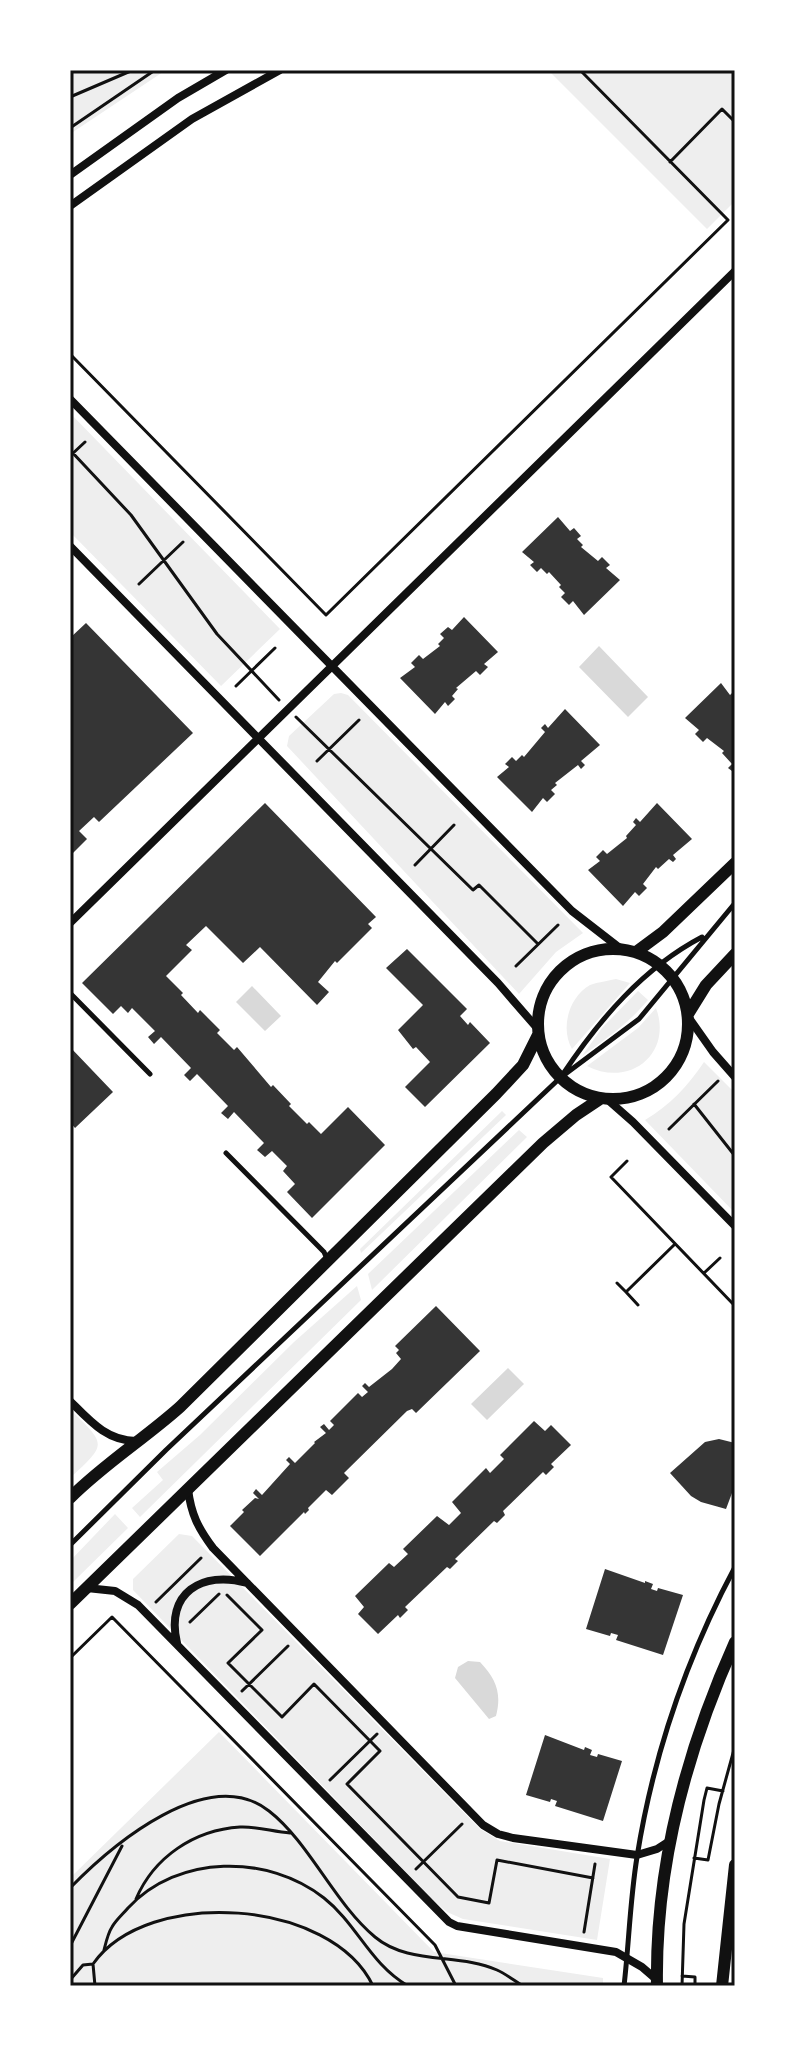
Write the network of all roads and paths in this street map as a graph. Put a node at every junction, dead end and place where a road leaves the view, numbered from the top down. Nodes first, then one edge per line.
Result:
1 (133, 70) edge
2 (155, 70) edge
3 (226, 70) edge
4 (280, 70) edge
5 (580, 70) edge
6 (70, 97) edge
7 (735, 122) edge
8 (70, 128) edge
9 (670, 162) junction
10 (70, 175) edge
11 (70, 206) edge
12 (735, 213) edge
13 (728, 220) junction
14 (735, 271) edge
15 (70, 354) edge
16 (70, 399) edge
17 (85, 442) dead end
18 (70, 456) edge
19 (183, 542) dead end
20 (70, 546) edge
21 (139, 584) dead end
22 (275, 648) dead end
23 (332, 666) junction
24 (236, 686) dead end
25 (359, 720) dead end
26 (259, 738) junction
27 (317, 761) dead end
28 (454, 825) dead end
29 (735, 863) edge
30 (415, 865) dead end
31 (735, 903) edge
32 (70, 923) edge
33 (558, 925) dead end
34 (707, 934) junction
35 (621, 949) junction
36 (636, 952) junction
37 (735, 954) edge
38 (660, 965) junction
39 (516, 966) dead end
40 (674, 979) junction
41 (70, 993) edge
42 (688, 1016) junction
43 (538, 1032) junction
44 (150, 1074) dead end
45 (735, 1077) edge
46 (560, 1078) junction
47 (718, 1081) dead end
48 (604, 1099) junction
49 (694, 1104) junction
50 (669, 1129) dead end
51 (226, 1153) dead end
52 (735, 1156) edge
53 (627, 1161) dead end
54 (735, 1226) edge
55 (675, 1244) junction
56 (720, 1258) dead end
57 (327, 1261) junction
58 (704, 1273) junction
59 (617, 1283) dead end
60 (626, 1292) junction
61 (638, 1305) dead end
62 (735, 1306) edge
63 (70, 1401) edge
64 (141, 1440) junction
65 (188, 1489) junction
66 (70, 1498) edge
67 (70, 1545) edge
68 (201, 1558) dead end
69 (735, 1567) edge
70 (247, 1583) junction
71 (86, 1588) junction
72 (162, 1596) junction
73 (156, 1602) dead end
74 (70, 1604) edge
75 (177, 1611) junction
76 (735, 1642) edge
77 (288, 1646) dead end
78 (178, 1647) junction
79 (70, 1658) edge
80 (250, 1684) junction
81 (241, 1692) dead end
82 (377, 1734) dead end
83 (370, 1741) junction
84 (735, 1746) edge
85 (330, 1780) dead end
86 (723, 1791) junction
87 (462, 1824) dead end
88 (290, 1833) junction
89 (672, 1839) junction
90 (124, 1842) junction
91 (637, 1855) junction
92 (694, 1858) junction
93 (423, 1862) junction
94 (595, 1864) dead end
95 (735, 1865) edge
96 (416, 1869) dead end
97 (593, 1878) junction
98 (70, 1888) edge
99 (136, 1900) junction
100 (357, 1919) junction
101 (350, 1926) junction
102 (584, 1932) dead end
103 (70, 1946) edge
104 (104, 1950) junction
105 (439, 1957) junction
106 (627, 1958) junction
107 (93, 1964) junction
108 (682, 1976) junction
109 (70, 1980) edge
110 (657, 1983) edge
111 (95, 1986) edge
112 (373, 1986) edge
113 (408, 1986) edge
114 (456, 1986) edge
115 (523, 1986) edge
116 (624, 1986) edge
117 (682, 1986) edge
118 (695, 1986) edge
119 (722, 1986) edge

1 - 6 path
2 - 8 path
3 - 10 street
4 - 11 street
5 - 9 path
7 - 9 path
9 - 13 path
12 - 13 path
13 - 15 path
14 - 23 street
16 - 23 street
17 - 18 path
19 - 21 path
20 - 26 street
22 - 24 path
23 - 26 street
23 - 35 street
25 - 27 path
26 - 32 street
26 - 43 street
28 - 30 path
29 - 36 street
31 - 34 lane
33 - 39 path
34 - 38 lane
34 - 40 lane
35 - 36 street
35 - 43 street
36 - 38 street
37 - 42 street
38 - 40 street
38 - 46 lane
40 - 42 street
40 - 46 lane
41 - 44 lane
42 - 45 street
42 - 48 street
43 - 46 street
43 - 57 street
46 - 48 street
46 - 67 lane
47 - 49 path
48 - 54 street
48 - 65 street
49 - 50 path
49 - 52 path
51 - 57 lane
53 - 55 path
55 - 58 path
55 - 60 path
56 - 58 path
57 - 64 street
58 - 62 path
59 - 60 path
60 - 61 path
63 - 64 street
64 - 66 street
65 - 70 street
65 - 71 street
68 - 72 path
69 - 91 lane
70 - 75 street
70 - 91 street
71 - 74 street
71 - 78 street
72 - 73 path
72 - 75 path
75 - 78 street
75 - 80 path
76 - 89 street
77 - 80 path
78 - 106 street
79 - 105 path
80 - 81 path
80 - 83 path
82 - 83 path
83 - 85 path
83 - 93 path
84 - 86 path
86 - 92 path
86 - 92 path
87 - 93 path
88 - 90 path
88 - 99 path
88 - 100 path
89 - 91 street
89 - 110 street
90 - 98 path
90 - 103 path
91 - 106 lane
92 - 108 path
93 - 96 path
93 - 97 path
94 - 97 path
95 - 119 street
97 - 102 path
99 - 101 path
99 - 104 path
100 - 101 path
100 - 105 path
101 - 113 path
104 - 107 path
104 - 112 path
105 - 114 path
105 - 115 path
106 - 110 street
106 - 116 lane
107 - 109 path
107 - 111 path
108 - 117 path
108 - 118 path

